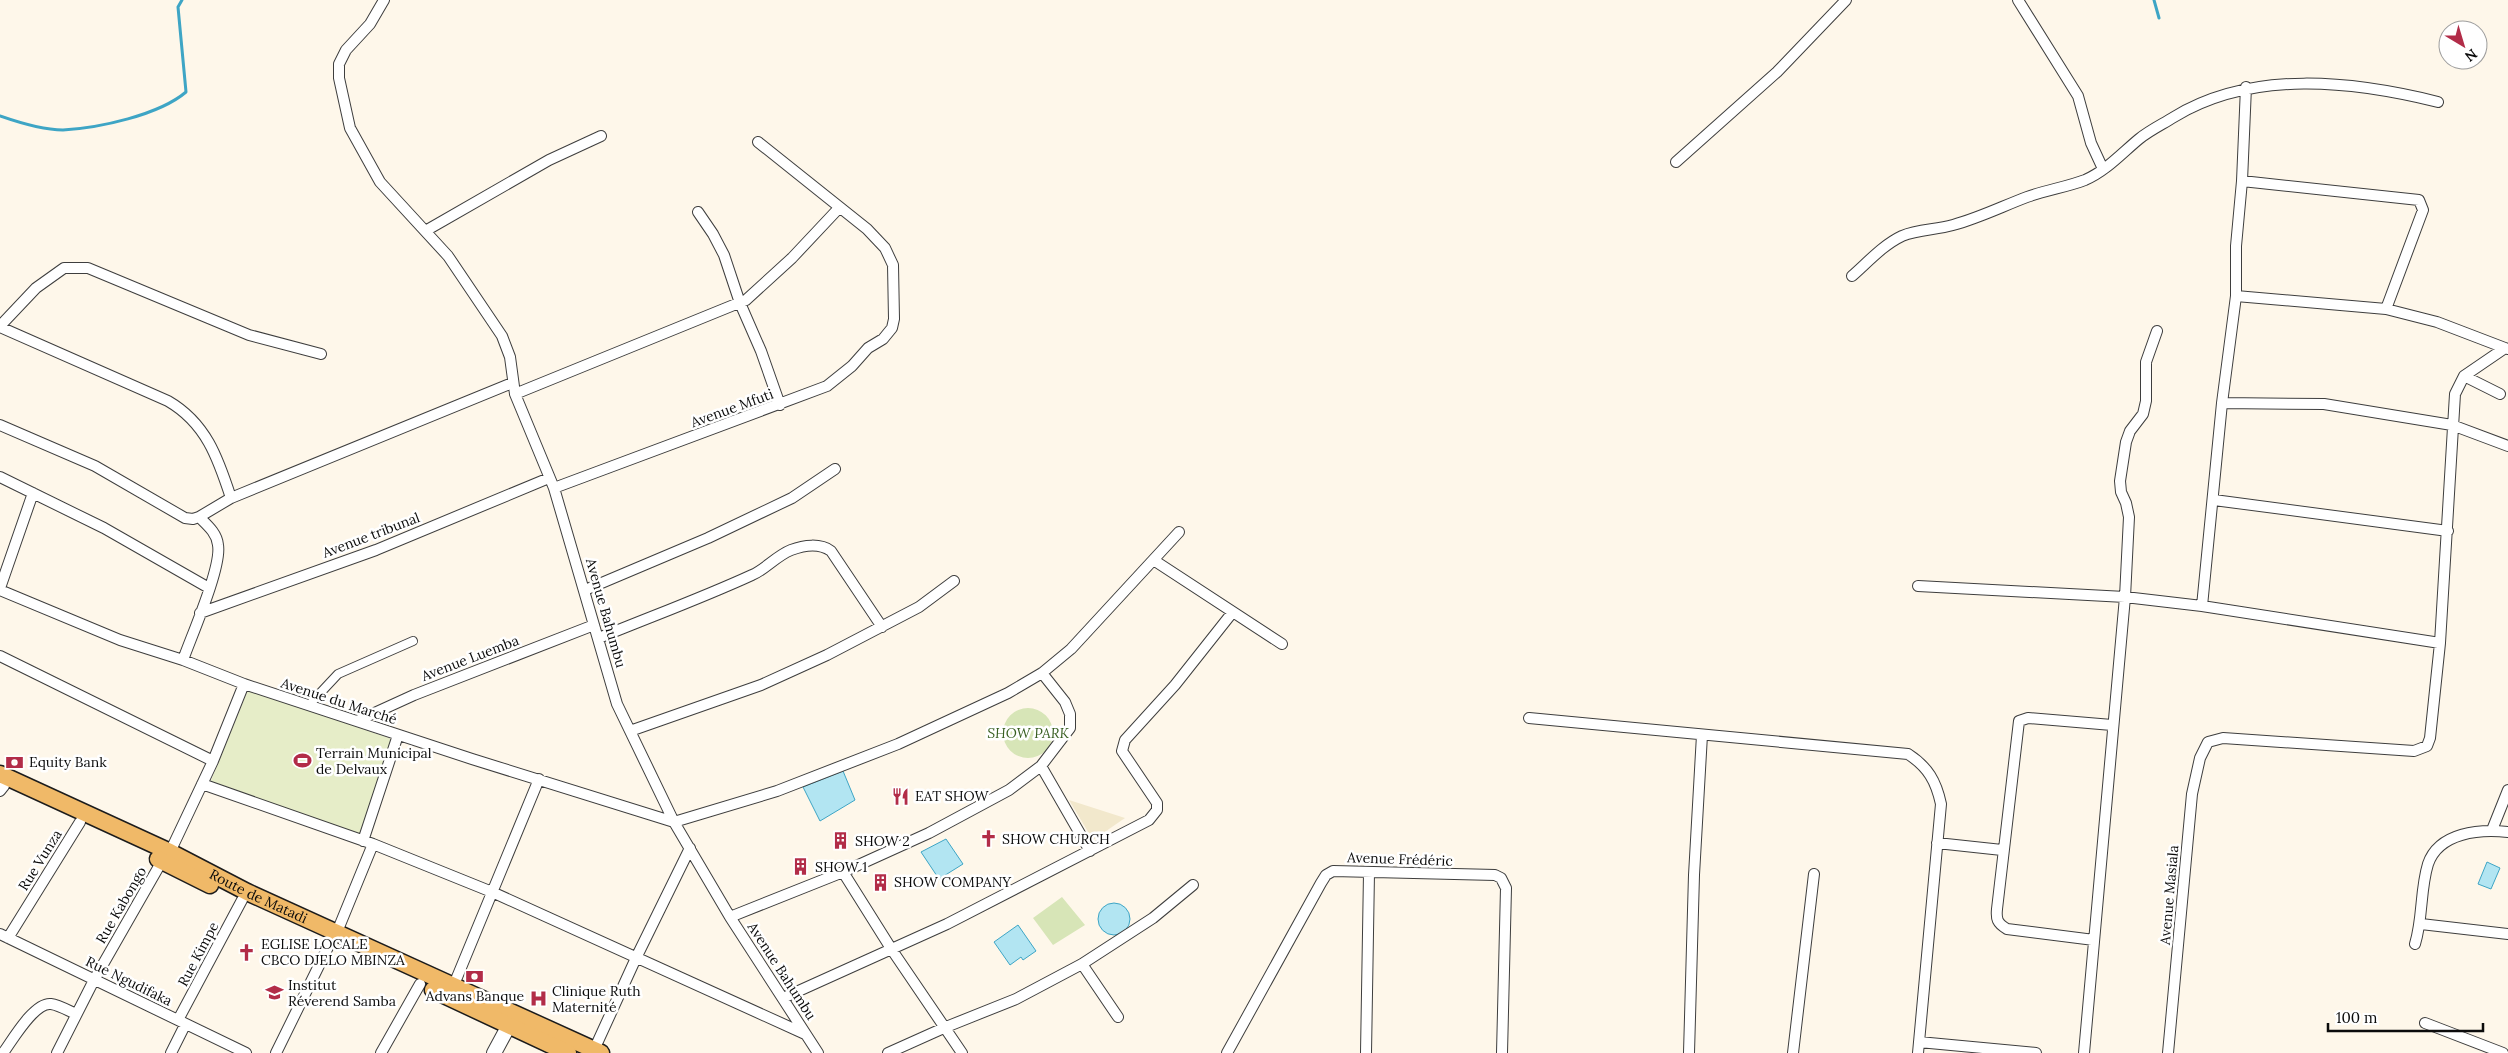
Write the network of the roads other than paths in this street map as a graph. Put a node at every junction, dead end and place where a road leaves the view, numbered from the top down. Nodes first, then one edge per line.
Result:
1 (384, 0) edge
2 (1846, 0) edge
3 (2018, 0) edge
4 (2246, 88) junction
5 (2438, 102) dead end
6 (601, 136) dead end
7 (758, 142) dead end
8 (1676, 162) dead end
9 (2104, 170) junction
10 (2242, 181) junction
11 (839, 208) junction
12 (698, 212) dead end
13 (427, 230) junction
14 (1852, 276) dead end
15 (2236, 296) junction
16 (740, 303) junction
17 (2386, 309) junction
18 (0, 326) edge
19 (2157, 331) dead end
20 (2506, 349) edge
21 (321, 354) dead end
22 (2464, 376) junction
23 (512, 383) junction
24 (515, 394) junction
25 (2500, 394) dead end
26 (2222, 403) junction
27 (780, 405) junction
28 (0, 425) edge
29 (2452, 426) junction
30 (2508, 446) edge
31 (835, 469) dead end
32 (0, 477) edge
33 (552, 483) junction
34 (33, 493) junction
35 (231, 498) junction
36 (2214, 500) junction
37 (199, 517) junction
38 (2448, 531) junction
39 (1179, 532) dead end
40 (1155, 561) junction
41 (954, 582) dead end
42 (1918, 586) dead end
43 (209, 588) junction
44 (0, 589) edge
45 (585, 590) junction
46 (2125, 597) junction
47 (2202, 606) junction
48 (200, 613) junction
49 (1232, 613) junction
50 (594, 625) junction
51 (882, 627) junction
52 (599, 638) junction
53 (414, 641) dead end
54 (2440, 643) junction
55 (1282, 644) dead end
56 (0, 656) edge
57 (183, 660) junction
58 (1042, 673) junction
59 (244, 684) junction
60 (309, 705) junction
61 (1529, 718) dead end
62 (357, 721) junction
63 (2112, 725) junction
64 (630, 731) junction
65 (398, 735) junction
66 (1702, 735) junction
67 (213, 761) junction
68 (1041, 766) junction
69 (539, 779) junction
70 (1, 784) edge
71 (202, 784) junction
72 (2508, 790) edge
73 (80, 822) junction
74 (674, 822) junction
75 (2492, 830) junction
76 (2508, 832) edge
77 (363, 841) junction
78 (1937, 843) junction
79 (373, 844) junction
80 (690, 848) junction
81 (2002, 850) junction
82 (1090, 851) junction
83 (166, 857) junction
84 (843, 872) junction
85 (1369, 873) junction
86 (1814, 874) dead end
87 (1193, 885) dead end
88 (492, 892) junction
89 (242, 900) junction
90 (268, 907) junction
91 (730, 917) junction
92 (2421, 924) junction
93 (2508, 934) edge
94 (4, 936) edge
95 (334, 936) junction
96 (2094, 940) junction
97 (2415, 944) dead end
98 (892, 950) junction
99 (636, 958) junction
100 (1082, 964) junction
101 (94, 980) junction
102 (420, 984) junction
103 (453, 987) junction
104 (783, 998) junction
105 (76, 1014) junction
106 (1118, 1017) dead end
107 (512, 1021) junction
108 (182, 1023) junction
109 (2425, 1023) dead end
110 (946, 1026) junction
111 (806, 1034) junction
112 (1919, 1042) junction
113 (598, 1052) edge
114 (3, 1053) edge
115 (57, 1053) edge
116 (170, 1053) edge
117 (246, 1053) edge
118 (276, 1053) edge
119 (381, 1053) edge
120 (494, 1053) edge
121 (568, 1053) edge
122 (818, 1053) edge
123 (888, 1053) edge
124 (962, 1053) edge
125 (1227, 1053) edge
126 (1366, 1053) edge
127 (1502, 1053) edge
128 (1689, 1053) edge
129 (1793, 1053) edge
130 (1918, 1053) edge
131 (2036, 1053) edge
132 (2084, 1053) edge
133 (2168, 1053) edge
134 (2503, 1053) edge

1 - 13 street, Avenue Bahumbu
2 - 8 street
3 - 9 street
4 - 5 street
4 - 9 street
4 - 10 street
6 - 13 street
7 - 11 street
9 - 14 street
10 - 15 street
10 - 17 street
11 - 16 street
11 - 27 street, Avenue Mfuti
12 - 16 street
13 - 23 street, Avenue Bahumbu
15 - 17 street
15 - 26 street
16 - 24 street
16 - 27 street
17 - 20 street
18 - 21 street
18 - 35 street
19 - 46 street
20 - 22 street
22 - 25 street
22 - 29 street
23 - 24 street, Avenue Bahumbu
23 - 35 street
24 - 33 street, Avenue Bahumbu
26 - 29 street
26 - 36 street
27 - 33 street, Avenue Mfuti
28 - 37 street
29 - 30 street
29 - 38 street
31 - 45 street
32 - 34 street
33 - 45 street, Avenue Bahumbu
33 - 48 street, Avenue tribunal
34 - 43 street
34 - 44 street
35 - 37 street
36 - 38 street
36 - 47 street
37 - 43 street
38 - 54 street
39 - 40 street
40 - 49 street
40 - 58 street
41 - 51 street
42 - 46 street
43 - 48 street
44 - 57 street, Avenue du Marché
45 - 50 street, Avenue Bahumbu
46 - 47 street
46 - 63 street
47 - 54 street
48 - 57 street
49 - 55 street
49 - 82 street
50 - 52 street, Avenue Bahumbu
50 - 62 street, Avenue Luemba
51 - 52 street
51 - 64 street
52 - 64 street, Avenue Bahumbu
53 - 60 street
54 - 133 street, Avenue Masiala
56 - 67 street
57 - 59 street, Avenue du Marché
58 - 68 street
58 - 74 street
59 - 60 street, Avenue du Marché
59 - 67 street, Rue Kabongo
60 - 62 street, Avenue du Marché
61 - 66 street
62 - 65 street, Avenue du Marché
63 - 81 street
63 - 96 street
64 - 74 street, Avenue Bahumbu
65 - 69 street, Avenue du Marché
65 - 77 street
66 - 78 street
66 - 128 street
67 - 71 street, Rue Kabongo
68 - 82 street
68 - 84 street
69 - 74 street, Avenue du Marché
69 - 88 street
70 - 73 main road, Route de Matadi
70 - 83 main road, Route de Matadi
71 - 77 street
71 - 83 street, Rue Kabongo
72 - 75 street
73 - 83 main road, Route de Matadi
73 - 94 street, Rue Vunza
74 - 80 street, Avenue Bahumbu
75 - 76 street
75 - 92 street
77 - 79 street
78 - 81 street
78 - 112 street
79 - 88 street
79 - 95 street
80 - 91 street, Avenue Bahumbu
80 - 99 street
81 - 96 street
82 - 98 street
83 - 89 main road, Route de Matadi
83 - 90 main road, Route de Matadi
83 - 101 street, Rue Kabongo
84 - 91 street
84 - 98 street
85 - 125 street, Avenue Frédéric
85 - 126 street
85 - 127 street, Avenue Frédéric
86 - 129 street
87 - 100 street
88 - 99 street
88 - 103 street
89 - 90 main road, Route de Matadi
89 - 108 street, Rue Kimpe
90 - 95 main road, Route de Matadi
91 - 104 street, Avenue Bahumbu
92 - 93 street
92 - 97 street
94 - 101 street, Rue Ngudifaka
95 - 102 main road, Route de Matadi
95 - 103 main road, Route de Matadi
95 - 118 street
96 - 132 street
98 - 104 street
98 - 110 street
99 - 111 street
99 - 113 street
100 - 106 street
100 - 110 street
101 - 105 street, Rue Kabongo
101 - 108 street, Rue Ngudifaka
102 - 107 main road, Route de Matadi
102 - 119 street
103 - 107 main road, Route de Matadi
104 - 111 street, Avenue Bahumbu
105 - 114 street
105 - 115 street, Rue Kabongo
107 - 113 main road, Route de Matadi
107 - 120 street
107 - 121 main road, Route de Matadi
108 - 116 street, Rue Kimpe
108 - 117 street, Rue Ngudifaka
109 - 134 street
110 - 123 street
110 - 124 street
111 - 122 street, Avenue Bahumbu
112 - 130 street
112 - 131 street

